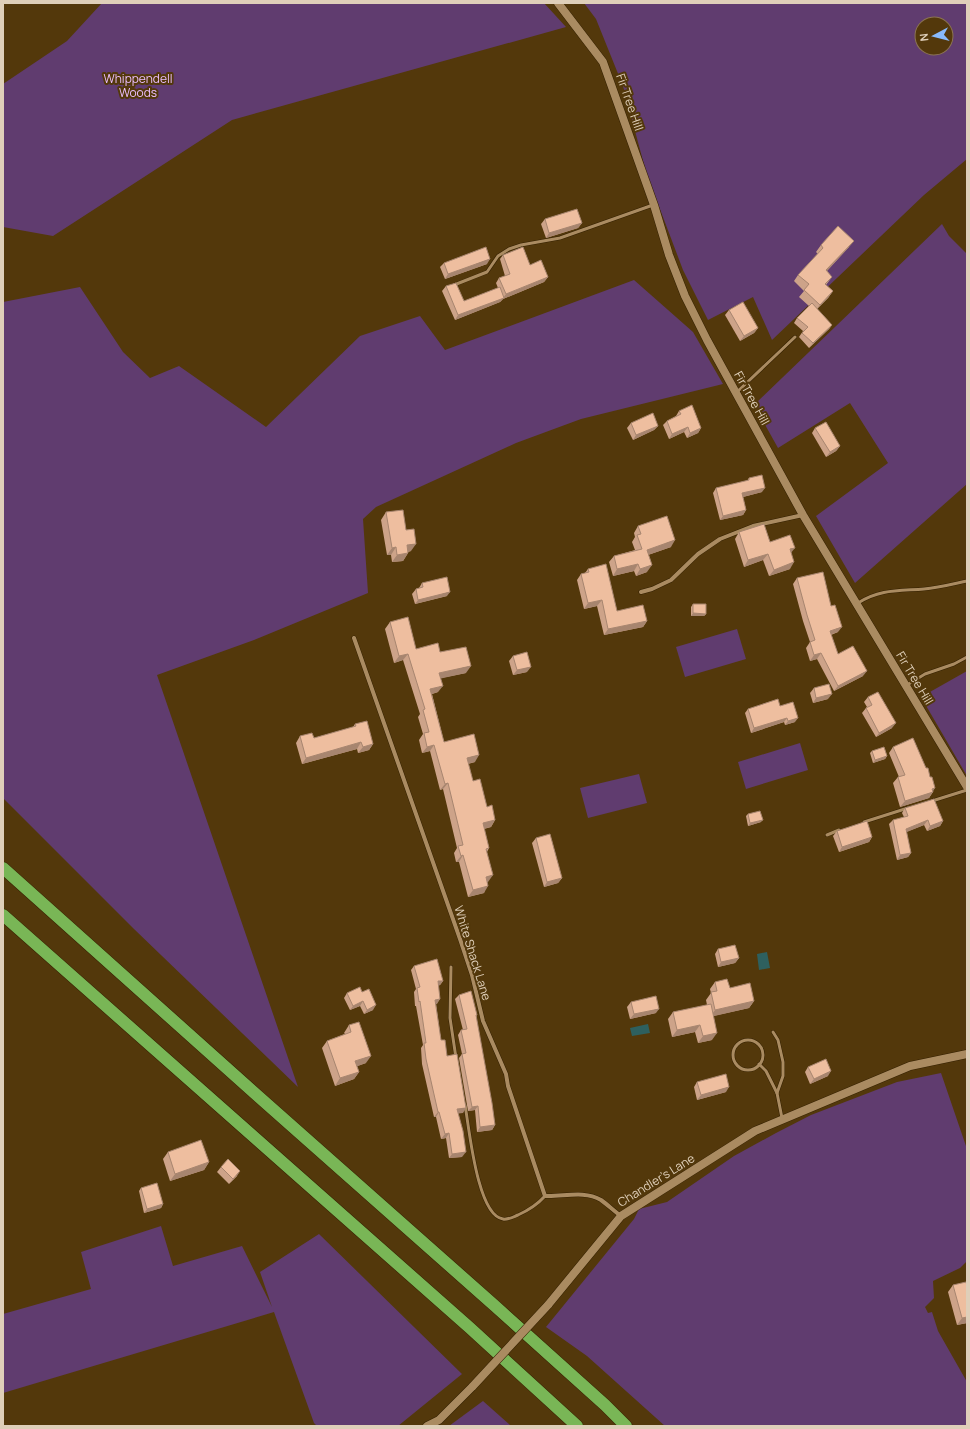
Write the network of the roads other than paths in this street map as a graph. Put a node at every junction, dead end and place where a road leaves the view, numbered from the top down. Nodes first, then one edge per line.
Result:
1 (558, 3) edge
2 (654, 205) junction
3 (454, 285) edge
4 (795, 337) dead end
5 (736, 393) junction
6 (803, 515) junction
7 (967, 581) edge
8 (641, 592) dead end
9 (856, 604) junction
10 (354, 638) dead end
11 (967, 657) edge
12 (906, 686) junction
13 (967, 789) edge
14 (929, 802) edge
15 (914, 806) edge
16 (862, 823) edge
17 (841, 830) edge
18 (827, 835) dead end
19 (3, 868) edge
20 (3, 915) edge
21 (451, 966) dead end
22 (773, 1032) dead end
23 (967, 1054) edge
24 (457, 1064) edge
25 (759, 1064) junction
26 (777, 1093) junction
27 (464, 1100) edge
28 (782, 1120) junction
29 (545, 1196) junction
30 (621, 1216) junction
31 (427, 1426) edge
32 (576, 1426) edge
33 (626, 1426) edge

1 - 2 street, Fir Tree Hill
2 - 3 lane
2 - 5 street, Fir Tree Hill
4 - 5 lane
5 - 6 street, Fir Tree Hill
6 - 8 street
6 - 9 street, Fir Tree Hill
7 - 9 lane
9 - 12 street, Fir Tree Hill
10 - 29 street, White Shack Lane
11 - 12 lane
12 - 13 street, Fir Tree Hill
13 - 14 lane
15 - 16 lane
17 - 18 lane
19 - 33 highway
20 - 32 highway
21 - 24 lane
22 - 26 lane
23 - 28 street, Chandler's Lane
25 - 25 lane
25 - 26 lane
26 - 28 lane
27 - 29 lane
28 - 30 street, Chandler's Lane
29 - 30 street
30 - 31 street, Chandler's Lane, bridge

